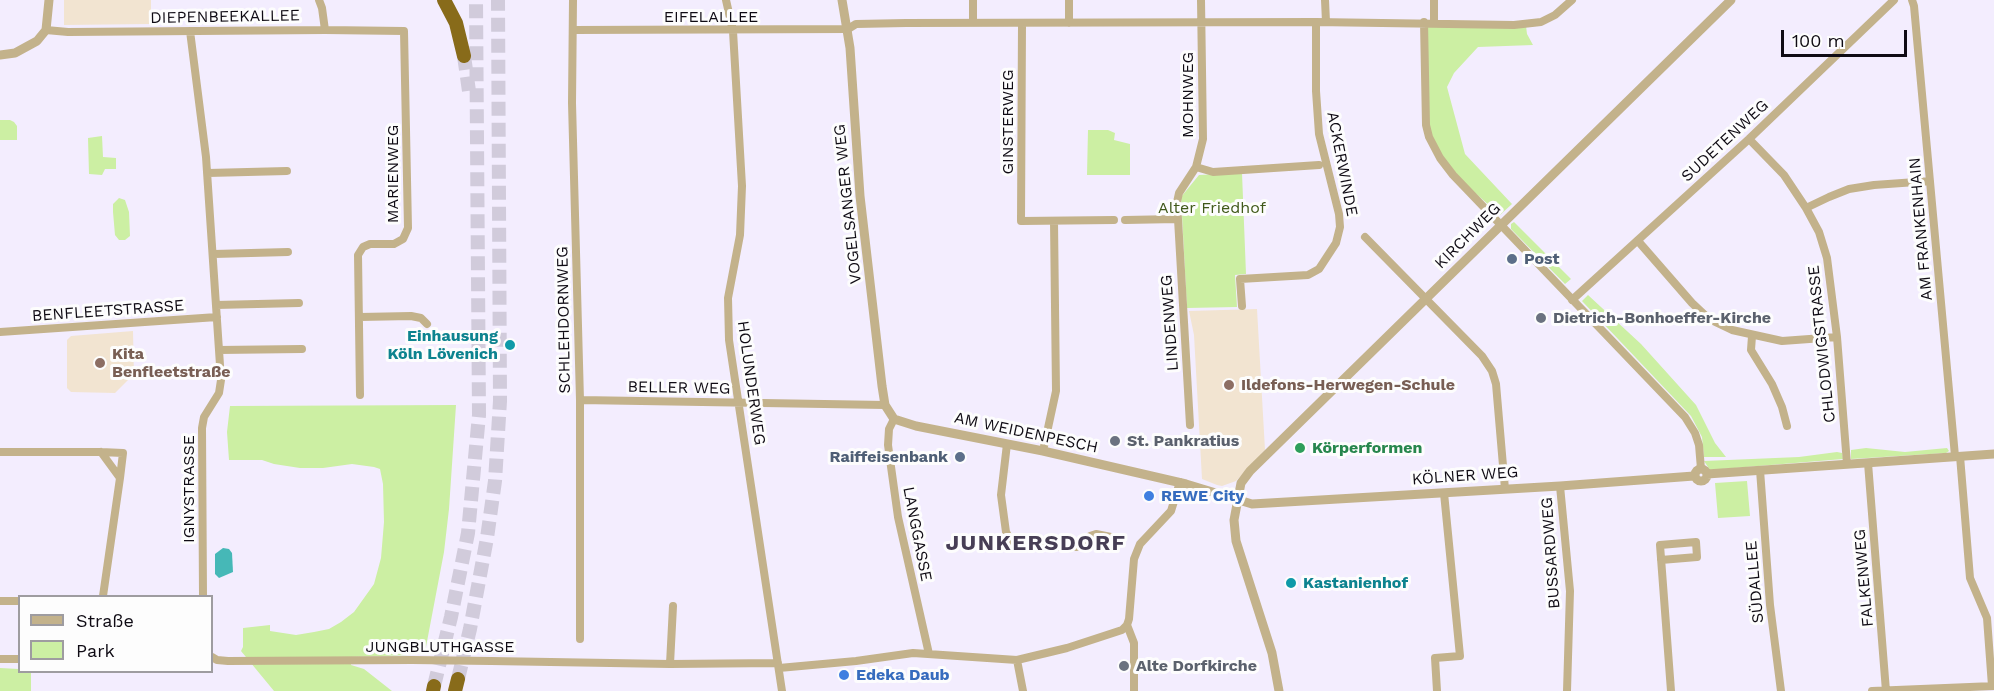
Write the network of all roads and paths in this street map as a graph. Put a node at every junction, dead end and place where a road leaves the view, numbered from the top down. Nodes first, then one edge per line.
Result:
1 (49, 0) edge
2 (319, 0) edge
3 (444, 0) edge
4 (573, 0) edge
5 (726, 0) edge
6 (842, 0) edge
7 (973, 0) edge
8 (1069, 0) edge
9 (1201, 0) edge
10 (1325, 0) edge
11 (1434, 0) edge
12 (1572, 0) edge
13 (1731, 0) edge
14 (1894, 0) edge
15 (1912, 0) edge
16 (1201, 22) junction
17 (1316, 22) junction
18 (1326, 22) junction
19 (1424, 22) junction
20 (1434, 22) junction
21 (973, 23) junction
22 (1022, 23) junction
23 (1069, 23) junction
24 (848, 29) junction
25 (45, 30) junction
26 (325, 30) junction
27 (573, 30) junction
28 (190, 31) junction
29 (404, 31) joint
30 (733, 31) junction
31 (0, 55) edge
32 (464, 56) tunnel mouth
33 (1749, 139) junction
34 (1318, 165) dead end
35 (1196, 167) junction
36 (286, 171) dead end
37 (208, 173) junction
38 (1930, 181) junction
39 (1806, 208) junction
40 (1178, 219) junction
41 (1114, 220) dead end
42 (1125, 220) dead end
43 (1054, 221) junction
44 (1501, 225) junction
45 (1365, 237) dead end
46 (1638, 241) junction
47 (288, 252) dead end
48 (214, 254) junction
49 (1426, 299) junction
50 (1572, 300) junction
51 (299, 303) dead end
52 (216, 305) junction
53 (1242, 306) dead end
54 (217, 317) junction
55 (360, 317) junction
56 (427, 324) dead end
57 (0, 332) edge
58 (1752, 336) junction
59 (1837, 337) junction
60 (302, 349) dead end
61 (219, 350) junction
62 (360, 395) dead end
63 (580, 400) junction
64 (737, 402) junction
65 (885, 405) junction
66 (894, 419) junction
67 (1190, 425) dead end
68 (1787, 426) dead end
69 (1007, 444) junction
70 (1043, 451) junction
71 (0, 452) edge
72 (100, 452) junction
73 (1994, 454) edge
74 (1957, 456) junction
75 (1868, 463) junction
76 (1847, 464) junction
77 (1760, 470) junction
78 (1701, 473) junction
79 (120, 478) junction
80 (1180, 482) junction
81 (1560, 486) junction
82 (1505, 489) junction
83 (1444, 493) junction
84 (1237, 500) junction
85 (1111, 537) dead end
86 (1661, 560) junction
87 (103, 595) edge
88 (203, 595) edge
89 (0, 601) edge
90 (18, 601) edge
91 (673, 606) dead end
92 (1127, 625) junction
93 (580, 639) dead end
94 (929, 654) junction
95 (213, 658) edge
96 (0, 659) edge
97 (18, 659) edge
98 (1017, 660) junction
99 (670, 664) junction
100 (778, 665) junction
101 (1993, 686) edge
102 (1919, 690) edge
103 (782, 691) edge
104 (1023, 691) edge
105 (1134, 691) edge
106 (1279, 691) edge
107 (1437, 691) edge
108 (1567, 691) edge
109 (1671, 691) edge
110 (1781, 691) edge
111 (1872, 691) edge
112 (1886, 691) edge

1 - 25 street
2 - 26 street
3 - 32 highway
4 - 27 street, SCHLEHDORNWEG
5 - 30 street, HOLUNDERWEG
6 - 24 street, VOGELSANGER WEG
7 - 21 street
8 - 23 street
9 - 16 street, MOHNWEG
10 - 18 street
11 - 20 street
12 - 20 street, EIFELALLEE
13 - 44 street, KIRCHWEG
14 - 33 street, SUDETENWEG
15 - 38 street, AM FRANKENHAIN
16 - 17 street, EIFELALLEE
16 - 23 street, EIFELALLEE
16 - 35 street, MOHNWEG
17 - 18 street, EIFELALLEE
17 - 53 street, ACKERWINDE
18 - 19 street, EIFELALLEE
19 - 20 street, EIFELALLEE
19 - 44 street
21 - 22 street, EIFELALLEE
21 - 24 street, EIFELALLEE
22 - 23 street, EIFELALLEE
22 - 43 street, GINSTERWEG
24 - 30 street, EIFELALLEE
24 - 65 street, VOGELSANGER WEG
25 - 28 street, DIEPENBEEKALLEE
25 - 31 street
26 - 28 street, DIEPENBEEKALLEE
26 - 29 street, DIEPENBEEKALLEE
27 - 30 street, EIFELALLEE
27 - 63 street, SCHLEHDORNWEG
28 - 37 street, IGNYSTRASSE
29 - 55 street, MARIENWEG
30 - 64 street, HOLUNDERWEG
33 - 39 street, CHLODWIGSTRASSE
33 - 46 street, SUDETENWEG
34 - 35 street
35 - 40 street, MOHNWEG
36 - 37 street
37 - 48 street, IGNYSTRASSE
38 - 39 street
38 - 74 street, AM FRANKENHAIN
39 - 59 street, CHLODWIGSTRASSE
40 - 42 street
40 - 67 street, LINDENWEG
41 - 43 street
43 - 70 street
44 - 49 street, KIRCHWEG
44 - 50 street
45 - 49 street, ACKERWINDE
46 - 50 street, SUDETENWEG
46 - 58 street
47 - 48 street
48 - 52 street, IGNYSTRASSE
49 - 82 street, ACKERWINDE
49 - 84 street, KIRCHWEG
50 - 78 street
51 - 52 street
52 - 54 street, IGNYSTRASSE
54 - 57 street, BENFLEETSTRASSE
54 - 61 street, IGNYSTRASSE
55 - 56 street
55 - 62 street, MARIENWEG
58 - 59 street
58 - 68 street
59 - 76 street, CHLODWIGSTRASSE
60 - 61 street
61 - 88 street, IGNYSTRASSE
63 - 64 street, BELLER WEG
63 - 93 street, SCHLEHDORNWEG
64 - 65 street, BELLER WEG
64 - 100 street, HOLUNDERWEG
65 - 66 street
66 - 69 street, AM WEIDENPESCH
66 - 94 street, LANGGASSE
69 - 70 street, AM WEIDENPESCH
69 - 85 street
70 - 80 street, AM WEIDENPESCH
71 - 72 street
72 - 79 street
72 - 79 street
73 - 74 street, KÖLNER WEG
74 - 75 street, KÖLNER WEG
74 - 101 street, AM FRANKENHAIN
75 - 76 street, KÖLNER WEG
75 - 112 street, FALKENWEG
76 - 77 street, KÖLNER WEG
77 - 78 street, KÖLNER WEG
77 - 110 street, SÜDALLEE
78 - 81 street, KÖLNER WEG
79 - 87 street
80 - 84 street, AM WEIDENPESCH
80 - 92 street
81 - 82 street, KÖLNER WEG
81 - 108 street, BUSSARDWEG
82 - 83 street, KÖLNER WEG
83 - 84 street, KÖLNER WEG
83 - 107 street
84 - 106 street, KIRCHWEG
86 - 86 street
86 - 109 street
89 - 90 street
91 - 99 street
92 - 98 street, JUNGBLUTHGASSE
92 - 105 street
94 - 98 street, JUNGBLUTHGASSE
94 - 100 street, JUNGBLUTHGASSE
95 - 99 street, JUNGBLUTHGASSE, bridge
96 - 97 street
98 - 104 street
99 - 100 street, JUNGBLUTHGASSE
100 - 103 street, HOLUNDERWEG
101 - 102 street
102 - 112 street
111 - 112 street

